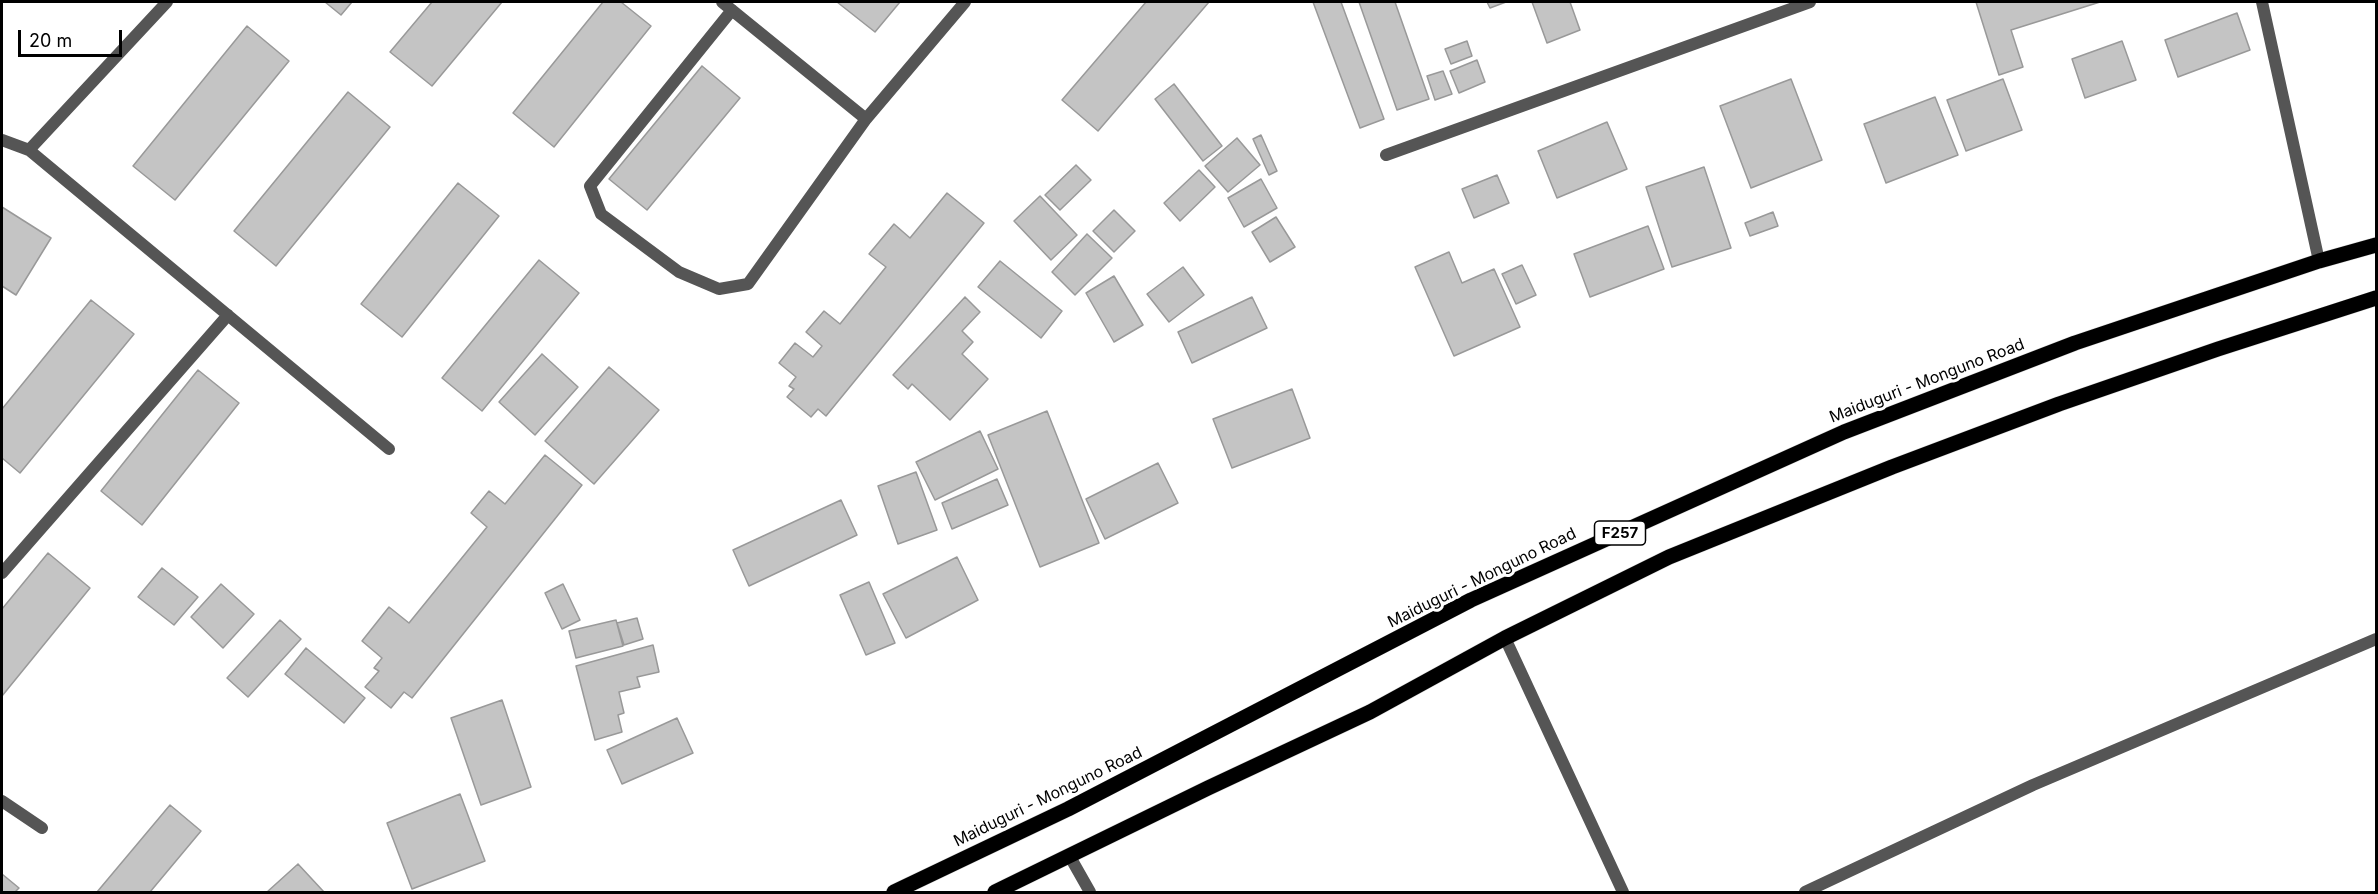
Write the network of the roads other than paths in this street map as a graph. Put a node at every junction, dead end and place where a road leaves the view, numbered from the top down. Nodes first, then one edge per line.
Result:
1 (167, 2) edge
2 (723, 2) edge
3 (964, 2) edge
4 (1810, 2) edge
5 (2262, 2) edge
6 (732, 10) junction
7 (866, 118) junction
8 (2, 140) edge
9 (29, 150) junction
10 (1386, 155) dead end
11 (2376, 245) edge
12 (2319, 261) junction
13 (2376, 298) edge
14 (228, 315) junction
15 (389, 448) dead end
16 (2, 573) edge
17 (1505, 638) junction
18 (2376, 639) edge
19 (2, 801) edge
20 (42, 828) dead end
21 (1069, 855) junction
22 (894, 892) edge
23 (996, 892) edge
24 (1090, 892) edge
25 (1623, 892) edge
26 (1805, 892) edge

1 - 9 street
2 - 6 street
3 - 7 street
4 - 10 street
5 - 12 street
6 - 7 street
6 - 7 street
8 - 9 street
9 - 14 street
11 - 12 main road, Maiduguri - Monguno Road / F257
12 - 22 main road, Maiduguri - Monguno Road / F257
13 - 17 main road, F257
14 - 15 street
14 - 16 street
17 - 21 main road, F257
17 - 25 street
18 - 26 street
19 - 20 street
21 - 23 main road, F257
21 - 24 street

